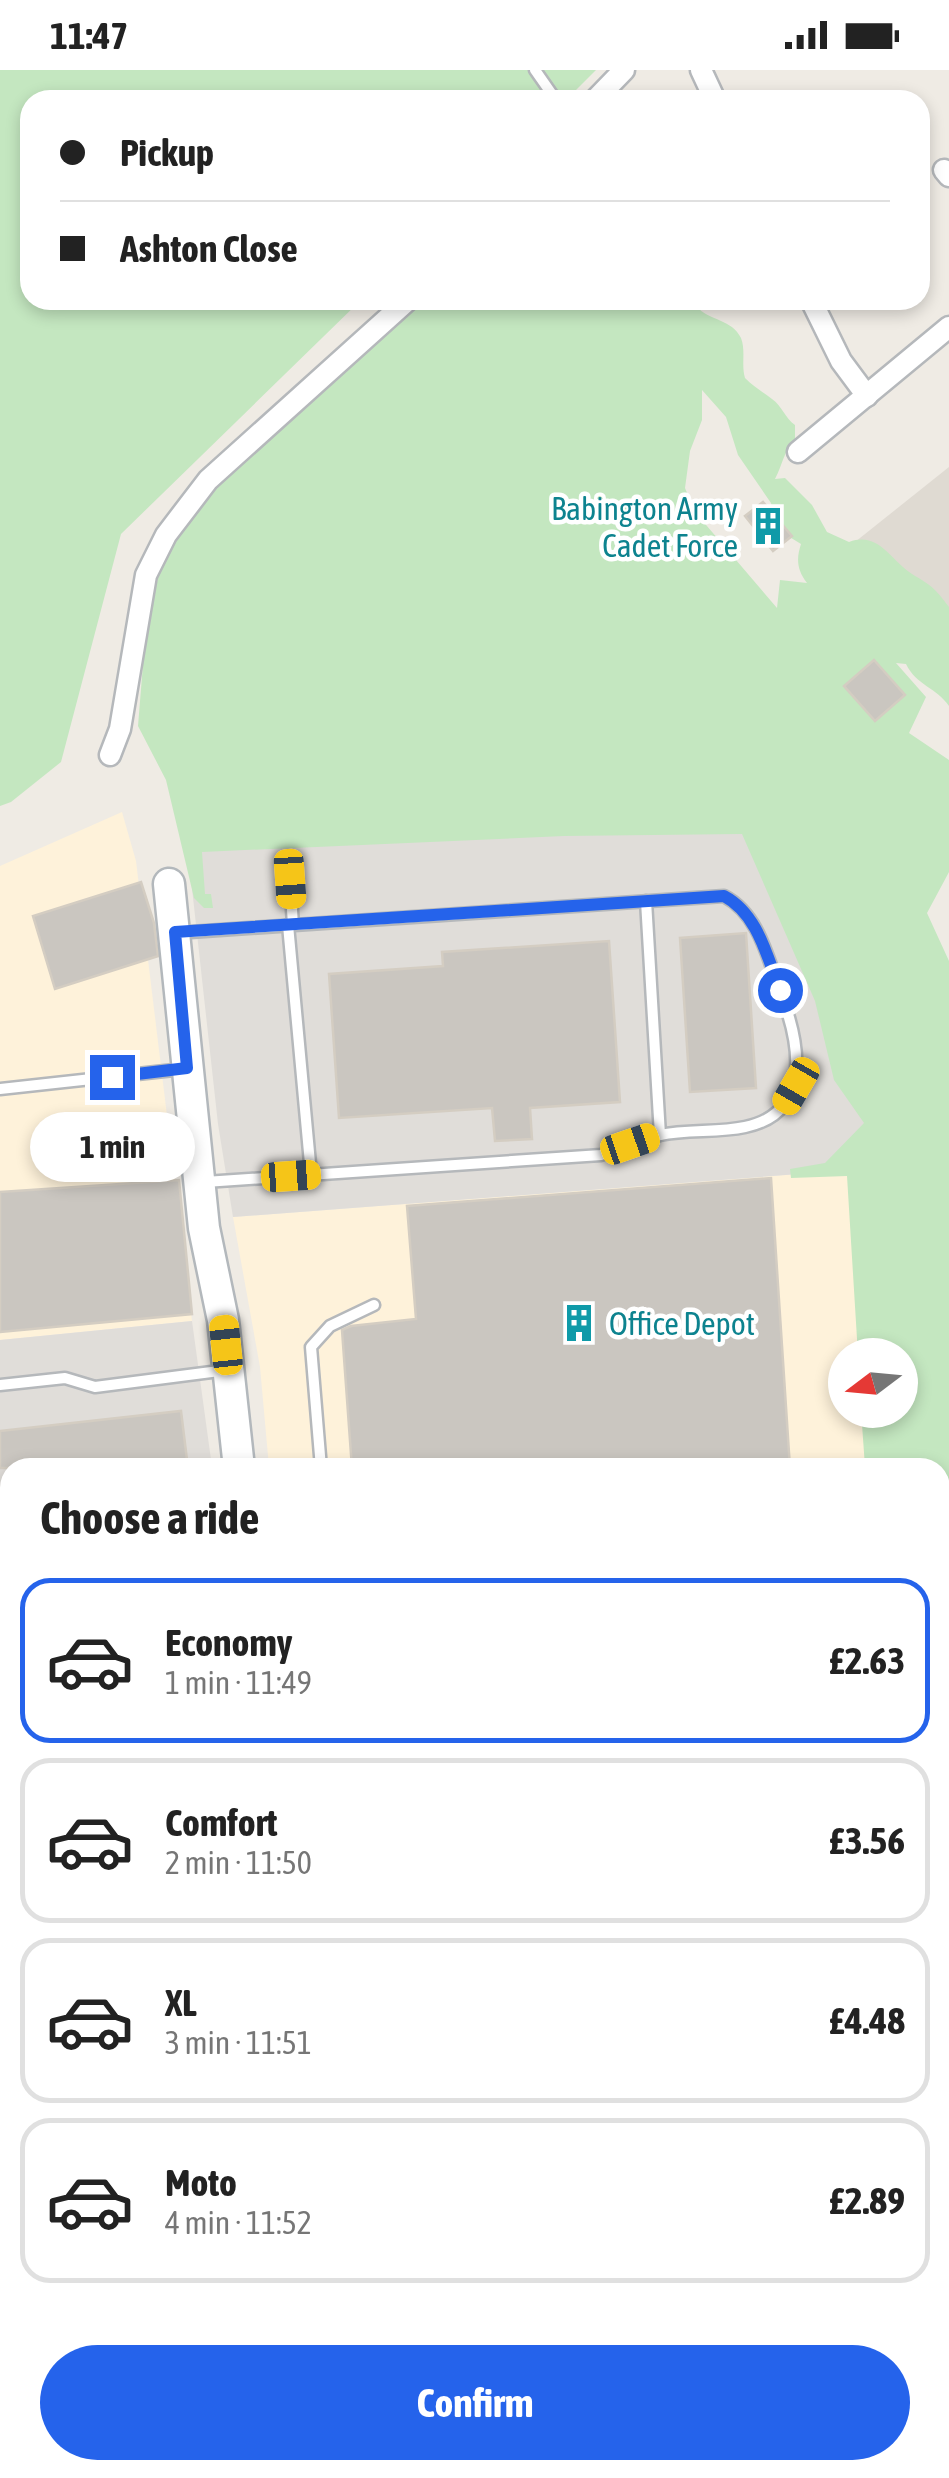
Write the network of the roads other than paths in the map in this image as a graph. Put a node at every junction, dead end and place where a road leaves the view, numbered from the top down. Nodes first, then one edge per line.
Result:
1 (624, 70) edge
2 (605, 90) edge
3 (397, 310) edge
4 (816, 310) edge
5 (949, 327) edge
6 (868, 396) junction
7 (798, 452) dead end
8 (110, 755) dead end
9 (290, 879) dead end
10 (169, 884) dead end
11 (646, 901) junction
12 (291, 925) junction
13 (175, 932) junction
14 (187, 1068) junction
15 (0, 1090) edge
16 (660, 1134) junction
17 (311, 1174) junction
18 (200, 1182) junction
19 (374, 1305) dead end
20 (228, 1370) junction
21 (0, 1385) edge
22 (238, 1458) edge
23 (320, 1458) edge

1 - 2 street
3 - 8 street
4 - 6 street
5 - 6 street
6 - 7 street
9 - 12 lane
10 - 13 street
11 - 12 lane
11 - 16 lane
11 - 16 lane
12 - 13 lane
12 - 17 lane
13 - 14 street
14 - 15 lane
14 - 18 street
16 - 17 lane
17 - 18 lane
18 - 20 street
19 - 23 lane
20 - 21 lane
20 - 22 street

